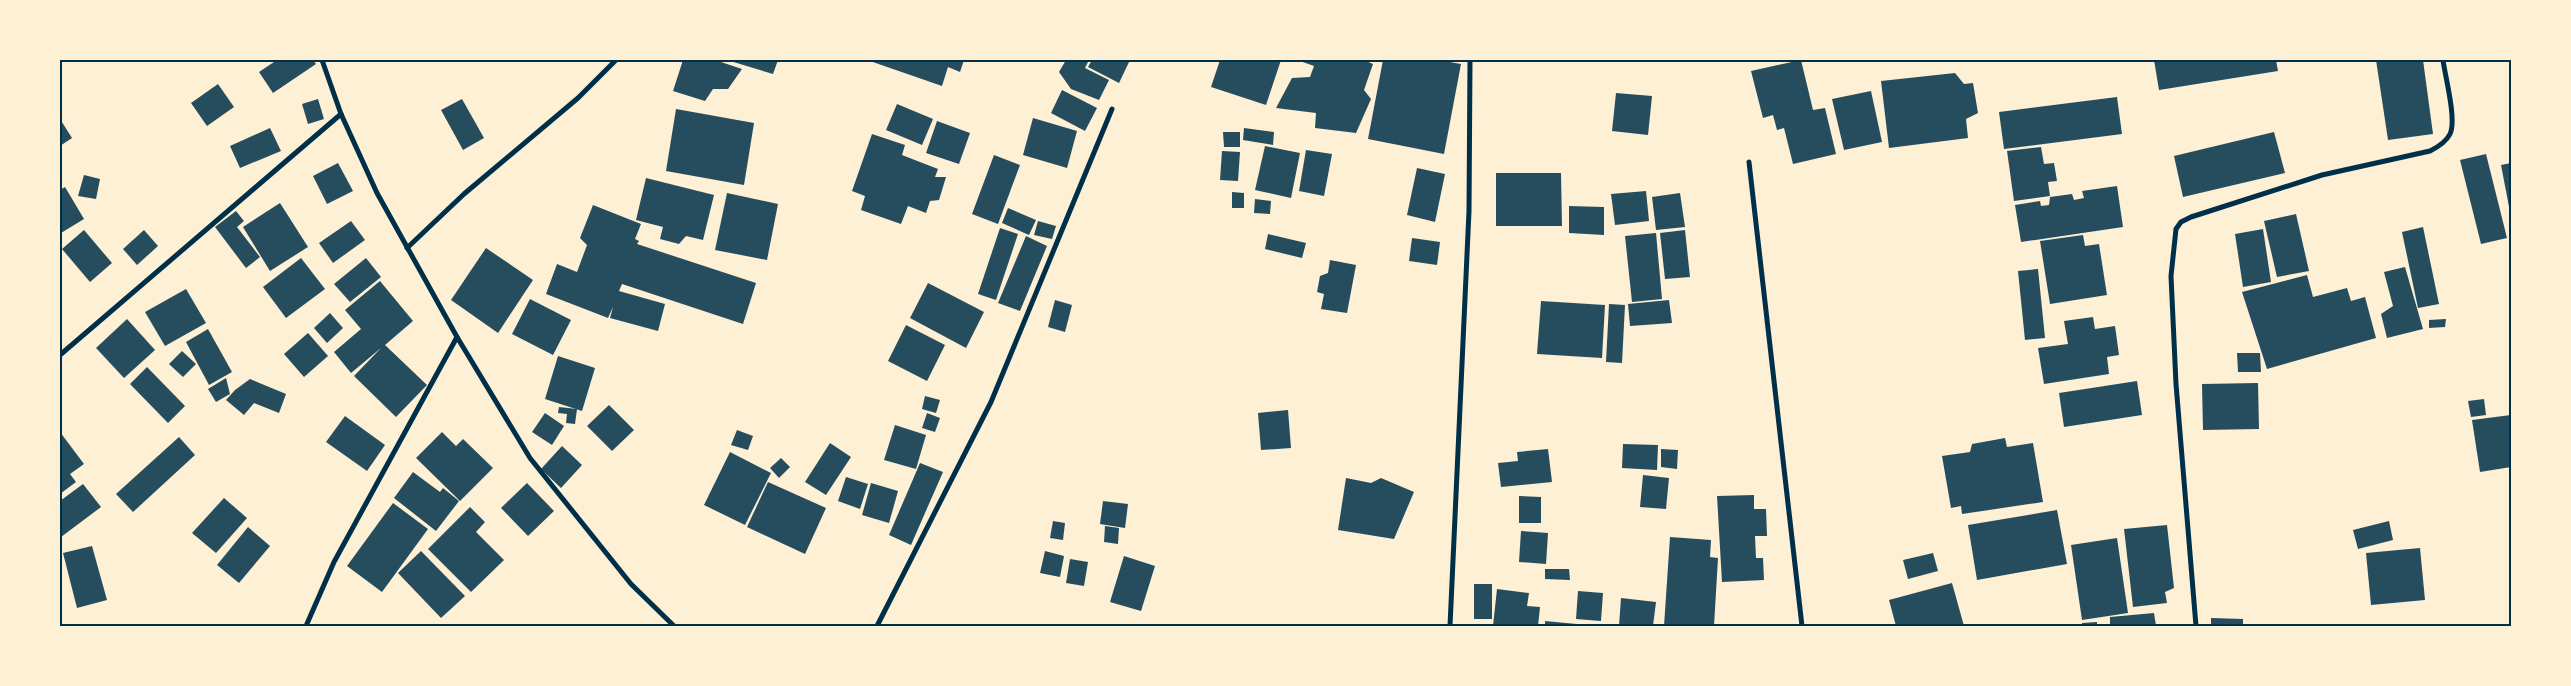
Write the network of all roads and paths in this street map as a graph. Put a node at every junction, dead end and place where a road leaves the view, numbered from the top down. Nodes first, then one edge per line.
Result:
1 (322, 60) edge
2 (616, 60) edge
3 (1470, 60) edge
4 (2442, 60) edge
5 (1112, 109) dead end
6 (342, 114) junction
7 (1748, 162) dead end
8 (407, 248) junction
9 (457, 337) junction
10 (60, 355) edge
11 (306, 626) edge
12 (674, 626) edge
13 (878, 626) edge
14 (1450, 626) edge
15 (1802, 626) edge
16 (2196, 626) edge

1 - 6 street
2 - 8 street
3 - 14 street
4 - 16 street
5 - 13 street
6 - 8 street
6 - 10 street
7 - 15 street
8 - 9 street
9 - 11 street
9 - 12 street

